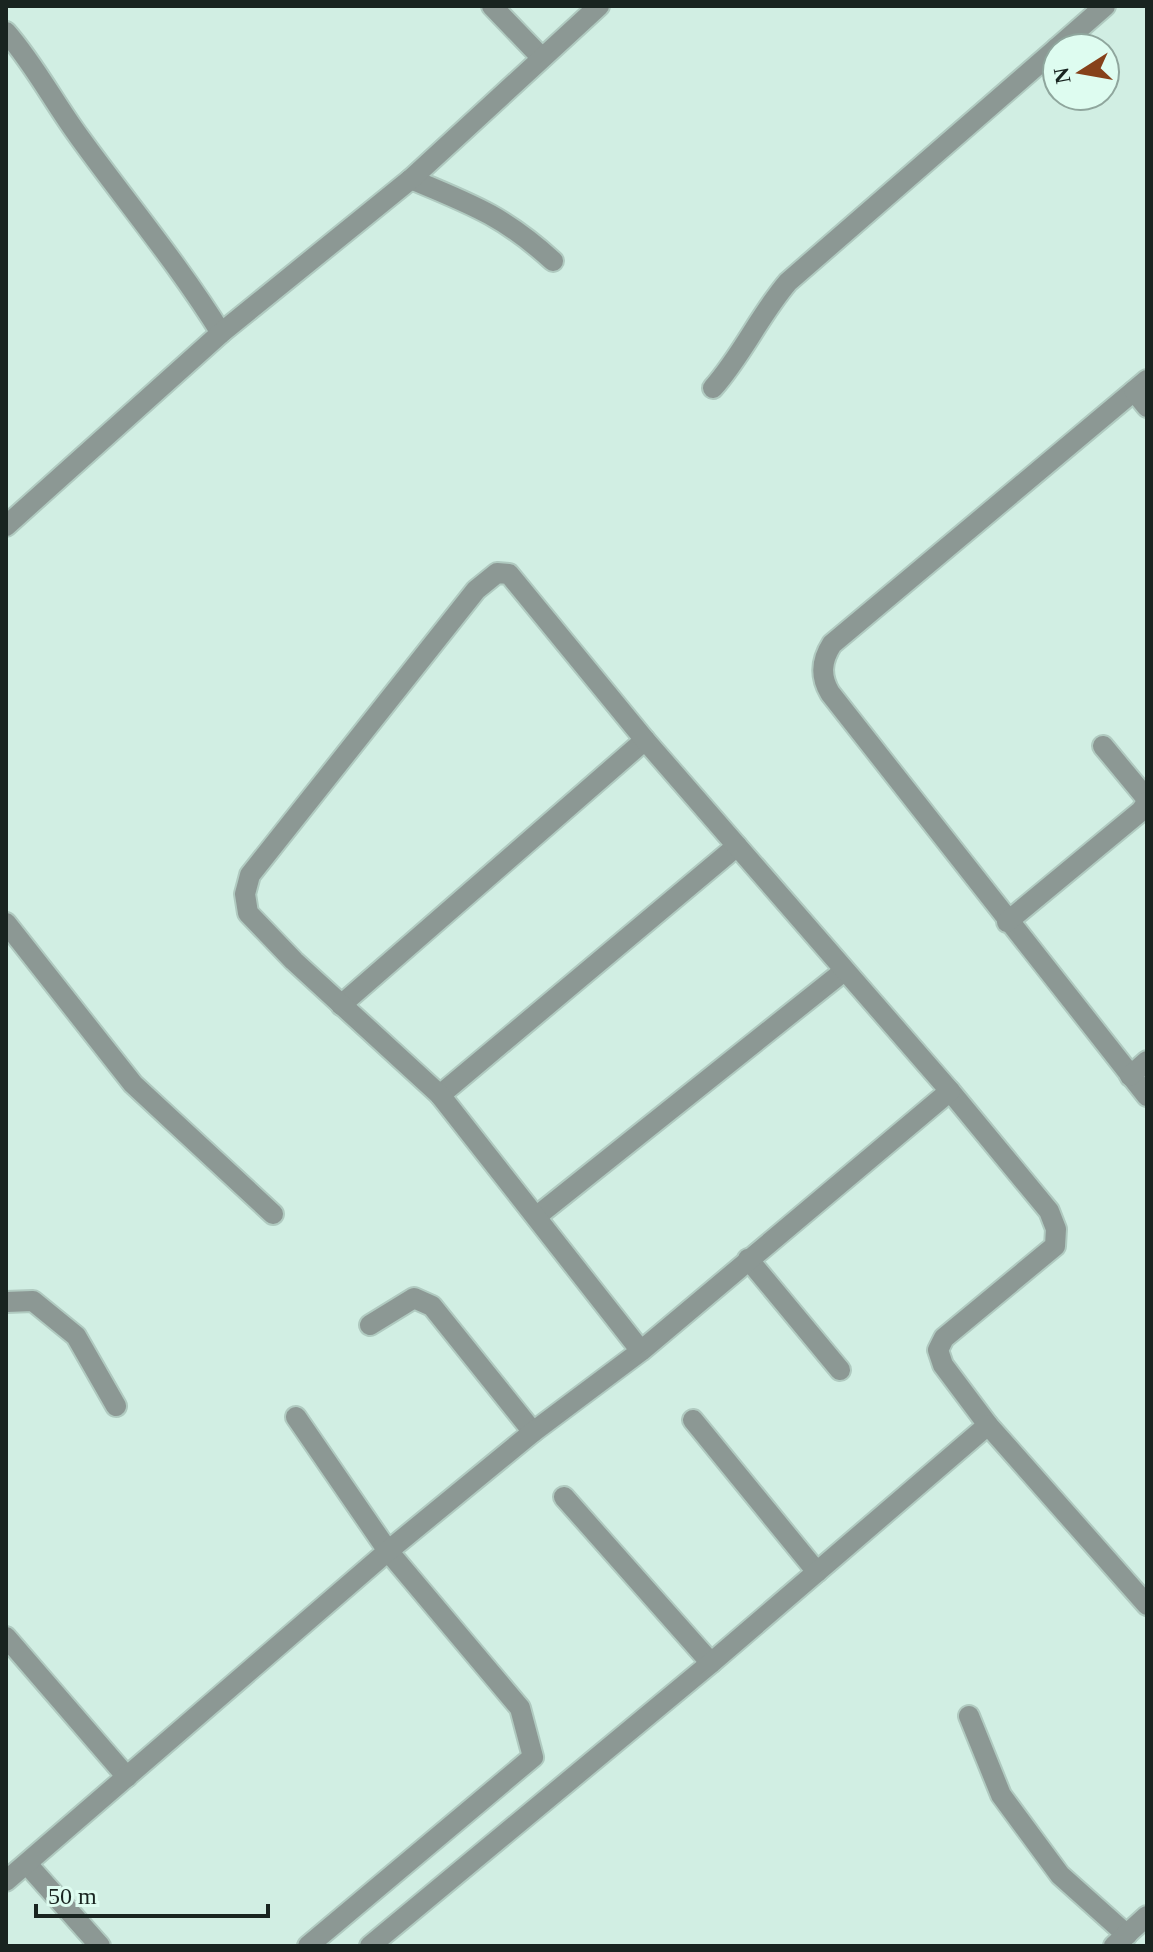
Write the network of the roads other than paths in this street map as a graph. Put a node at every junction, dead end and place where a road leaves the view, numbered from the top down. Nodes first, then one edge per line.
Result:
1 (492, 6) edge
2 (599, 6) edge
3 (1105, 6) edge
4 (6, 32) edge
5 (1075, 32) edge
6 (541, 57) junction
7 (1041, 62) edge
8 (411, 179) junction
9 (553, 261) dead end
10 (221, 333) junction
11 (713, 388) dead end
12 (1143, 393) edge
13 (6, 526) edge
14 (645, 740) junction
15 (1103, 746) dead end
16 (1147, 800) edge
17 (737, 846) junction
18 (1007, 922) junction
19 (6, 923) edge
20 (844, 971) junction
21 (341, 1005) junction
22 (1147, 1061) edge
23 (1130, 1076) junction
24 (950, 1091) junction
25 (440, 1095) junction
26 (1147, 1096) edge
27 (273, 1214) dead end
28 (537, 1216) junction
29 (748, 1259) junction
30 (6, 1302) edge
31 (370, 1325) dead end
32 (641, 1351) junction
33 (840, 1370) dead end
34 (116, 1406) dead end
35 (296, 1417) dead end
36 (693, 1420) dead end
37 (988, 1425) junction
38 (533, 1432) junction
39 (564, 1497) dead end
40 (388, 1551) junction
41 (817, 1572) junction
42 (1147, 1605) edge
43 (6, 1637) edge
44 (711, 1663) junction
45 (969, 1716) dead end
46 (127, 1777) junction
47 (27, 1864) junction
48 (6, 1881) edge
49 (1147, 1916) edge
50 (1120, 1940) edge
51 (100, 1946) edge
52 (308, 1946) edge
53 (370, 1946) edge

1 - 6 street
2 - 6 street
3 - 5 street
4 - 10 street
6 - 8 street
7 - 11 street
8 - 9 street
8 - 10 street
10 - 13 street
12 - 18 street
14 - 17 street
14 - 21 street
14 - 21 street
15 - 16 street
16 - 18 street
17 - 20 street
17 - 25 street
18 - 23 street
19 - 27 street
20 - 24 street
20 - 28 street
21 - 25 street
22 - 23 street
23 - 26 street
24 - 29 street
24 - 37 street
25 - 28 street
28 - 32 street
29 - 32 street
29 - 33 street
30 - 34 street
31 - 38 street
32 - 38 street
35 - 40 street
36 - 41 street
37 - 41 street
37 - 42 street
38 - 40 street
39 - 44 street
40 - 46 street
40 - 52 street
41 - 44 street
43 - 46 street
44 - 53 street
45 - 50 street
46 - 47 street
47 - 48 street
47 - 51 street
49 - 50 street

